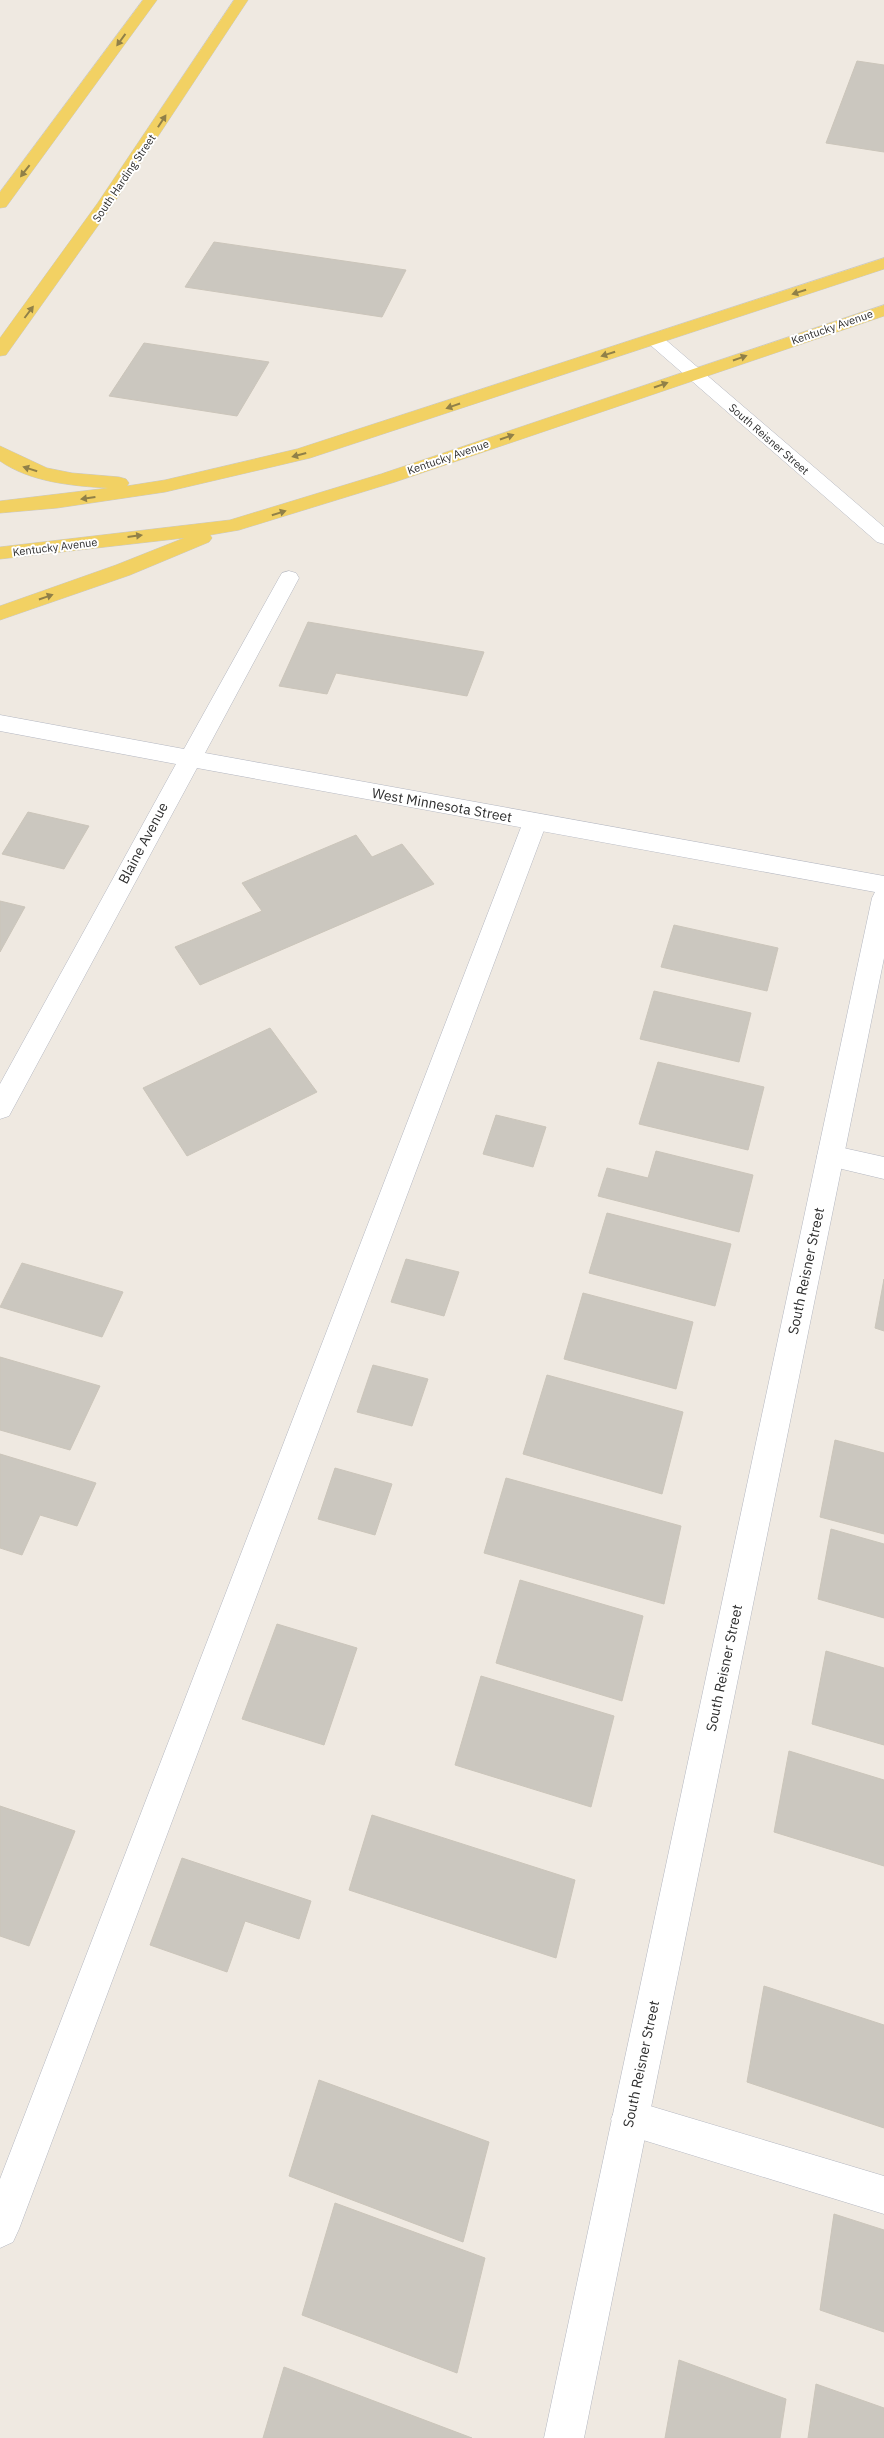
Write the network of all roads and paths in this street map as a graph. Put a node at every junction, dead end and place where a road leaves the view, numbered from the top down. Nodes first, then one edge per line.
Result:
1 (150, 0) edge
2 (241, 0) edge
3 (0, 203) edge
4 (884, 263) edge
5 (884, 310) edge
6 (654, 339) junction
7 (0, 351) edge
8 (694, 374) junction
9 (0, 452) edge
10 (165, 486) junction
11 (0, 507) edge
12 (232, 526) junction
13 (884, 538) edge
14 (0, 554) edge
15 (289, 578) dead end
16 (0, 614) edge
17 (0, 722) edge
18 (189, 758) junction
19 (535, 822) junction
20 (884, 885) edge
21 (884, 898) edge
22 (0, 1108) edge
23 (830, 1156) junction
24 (884, 1168) edge
25 (630, 2119) junction
26 (884, 2195) edge
27 (0, 2229) edge
28 (564, 2438) edge

1 -> 3 main road
7 -> 2 main road, South Harding Street
4 -> 6 main road
8 -> 5 main road, Kentucky Avenue
6 - 8 street, South Reisner Street
6 -> 10 main road
12 -> 8 main road, Kentucky Avenue
8 - 13 street, South Reisner Street
10 -> 9 main road
10 -> 11 main road
14 -> 12 main road, Kentucky Avenue
16 -> 12 main road
15 - 18 street, Blaine Avenue
17 - 18 street, West Minnesota Street
18 - 19 street, West Minnesota Street
18 - 22 street, Blaine Avenue
19 - 20 street, West Minnesota Street
19 - 27 street
21 - 23 street, South Reisner Street
23 - 24 street
23 - 25 street, South Reisner Street
25 - 26 street
25 - 28 street, South Reisner Street

